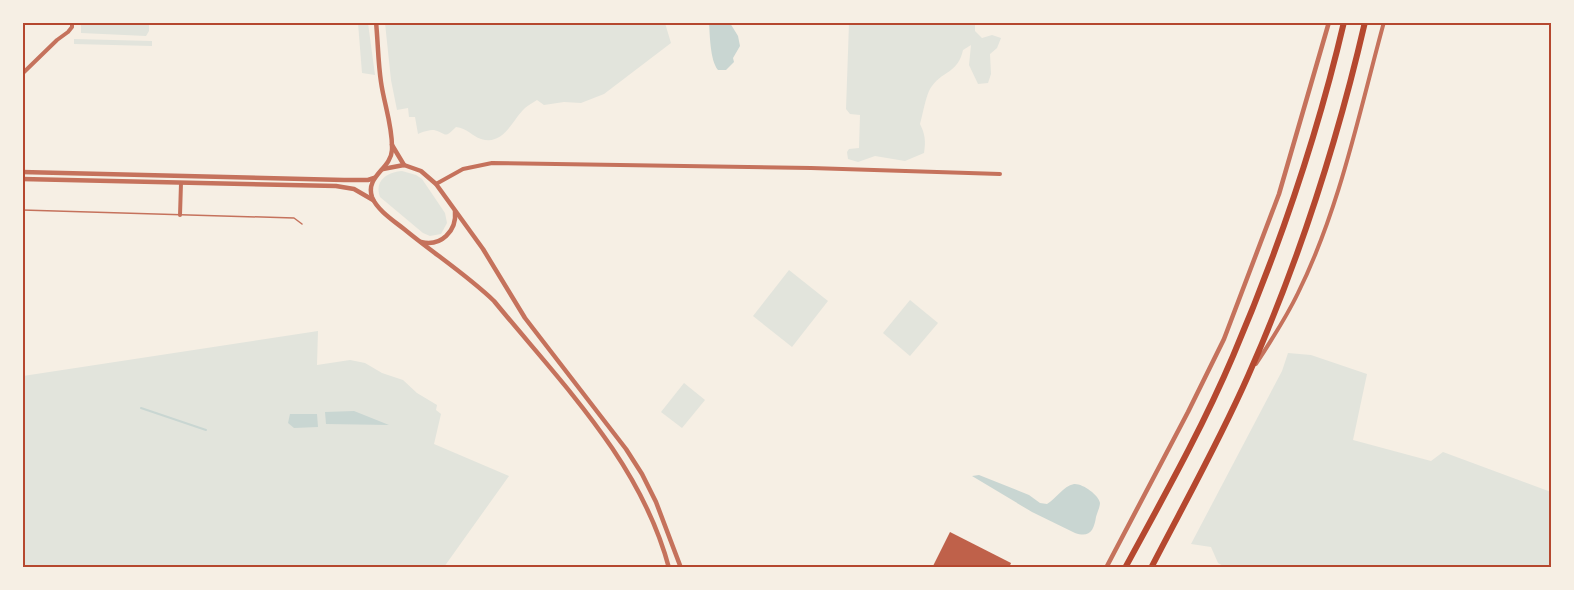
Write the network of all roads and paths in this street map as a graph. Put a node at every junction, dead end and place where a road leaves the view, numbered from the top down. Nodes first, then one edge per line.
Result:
1 (72, 22) edge
2 (376, 22) edge
3 (1329, 22) edge
4 (1344, 22) edge
5 (1365, 22) edge
6 (1384, 22) edge
7 (22, 74) edge
8 (392, 145) junction
9 (404, 165) junction
10 (383, 169) junction
11 (22, 172) edge
12 (1000, 174) dead end
13 (375, 178) junction
14 (22, 179) edge
15 (181, 183) junction
16 (436, 184) junction
17 (373, 200) junction
18 (22, 210) edge
19 (454, 210) junction
20 (180, 215) junction
21 (302, 224) dead end
22 (419, 241) junction
23 (1247, 378) junction
24 (669, 567) edge
25 (681, 567) edge
26 (1106, 567) edge
27 (1125, 567) edge
28 (1151, 567) edge

1 - 7 street
2 - 8 street
3 - 26 street
4 - 27 highway
5 - 23 highway
6 - 23 street
8 - 9 street
8 - 10 street
9 - 10 street
9 - 16 street
10 - 13 street
11 - 13 street
12 - 16 street
13 - 17 street
14 - 15 street
15 - 17 street
15 - 20 street
16 - 19 street
17 - 22 street
18 - 20 lane
19 - 22 street
19 - 25 street
20 - 21 lane
22 - 24 street
23 - 28 highway

